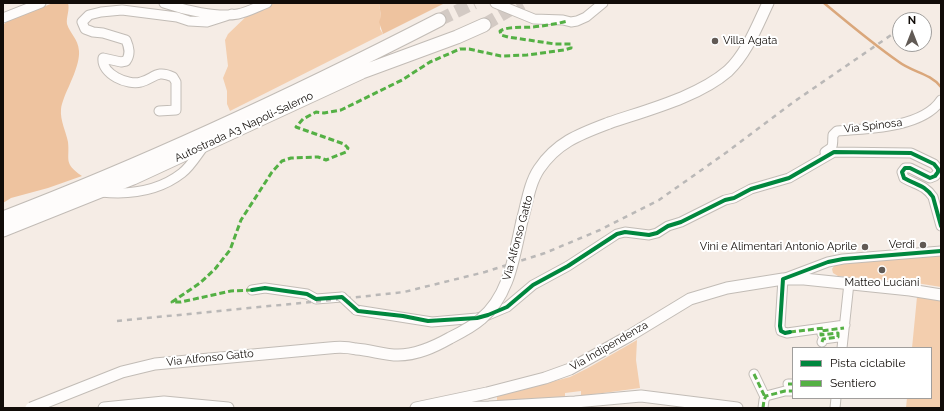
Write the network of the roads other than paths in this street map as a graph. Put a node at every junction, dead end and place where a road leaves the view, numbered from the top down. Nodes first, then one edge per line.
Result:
1 (41, 3) edge
2 (164, 3) edge
3 (267, 3) edge
4 (495, 3) edge
5 (603, 3) edge
6 (768, 3) edge
7 (232, 14) junction
8 (3, 18) edge
9 (440, 20) tunnel mouth
10 (484, 25) tunnel mouth
11 (360, 67) junction
12 (941, 101) edge
13 (159, 111) dead end
14 (209, 140) junction
15 (797, 173) junction
16 (3, 218) edge
17 (941, 226) edge
18 (3, 230) edge
19 (941, 251) edge
20 (815, 267) junction
21 (783, 279) junction
22 (819, 280) junction
23 (850, 283) junction
24 (252, 290) dead end
25 (941, 295) edge
26 (844, 327) junction
27 (822, 342) dead end
28 (842, 347) edge
29 (754, 374) dead end
30 (791, 386) edge
31 (487, 393) junction
32 (765, 397) junction
33 (432, 405) junction
34 (489, 407) edge
35 (30, 408) edge
36 (104, 408) edge
37 (228, 408) edge
38 (416, 408) edge
39 (737, 408) edge
40 (763, 408) edge

1 - 8 street
2 - 7 street
3 - 7 street
4 - 5 street
6 - 35 main road, Via Alfonso Gatto, bridge
7 - 13 street
9 - 11 highway, Autostrada A3 Napoli-Salerno
10 - 11 highway, Autostrada A3 Napoli-Salerno
11 - 14 highway, Autostrada A3 Napoli-Salerno
12 - 15 street, Via Spinosa
14 - 16 highway, Autostrada A3 Napoli-Salerno
14 - 18 highway, Autostrada A3 Napoli-Salerno
15 - 17 street
15 - 24 street, bridge
19 - 20 street
20 - 21 street
20 - 22 street
21 - 22 main road, Via Indipendenza
21 - 26 street
21 - 31 main road, Via Indipendenza
22 - 23 main road, Via Indipendenza
23 - 25 main road, Via Indipendenza
23 - 26 street
26 - 27 street
26 - 28 street
29 - 32 street
30 - 32 street
31 - 33 main road, Via Indipendenza
31 - 34 main road
32 - 40 street
33 - 34 main road
33 - 38 main road, Via Indipendenza
34 - 39 main road
36 - 37 main road

